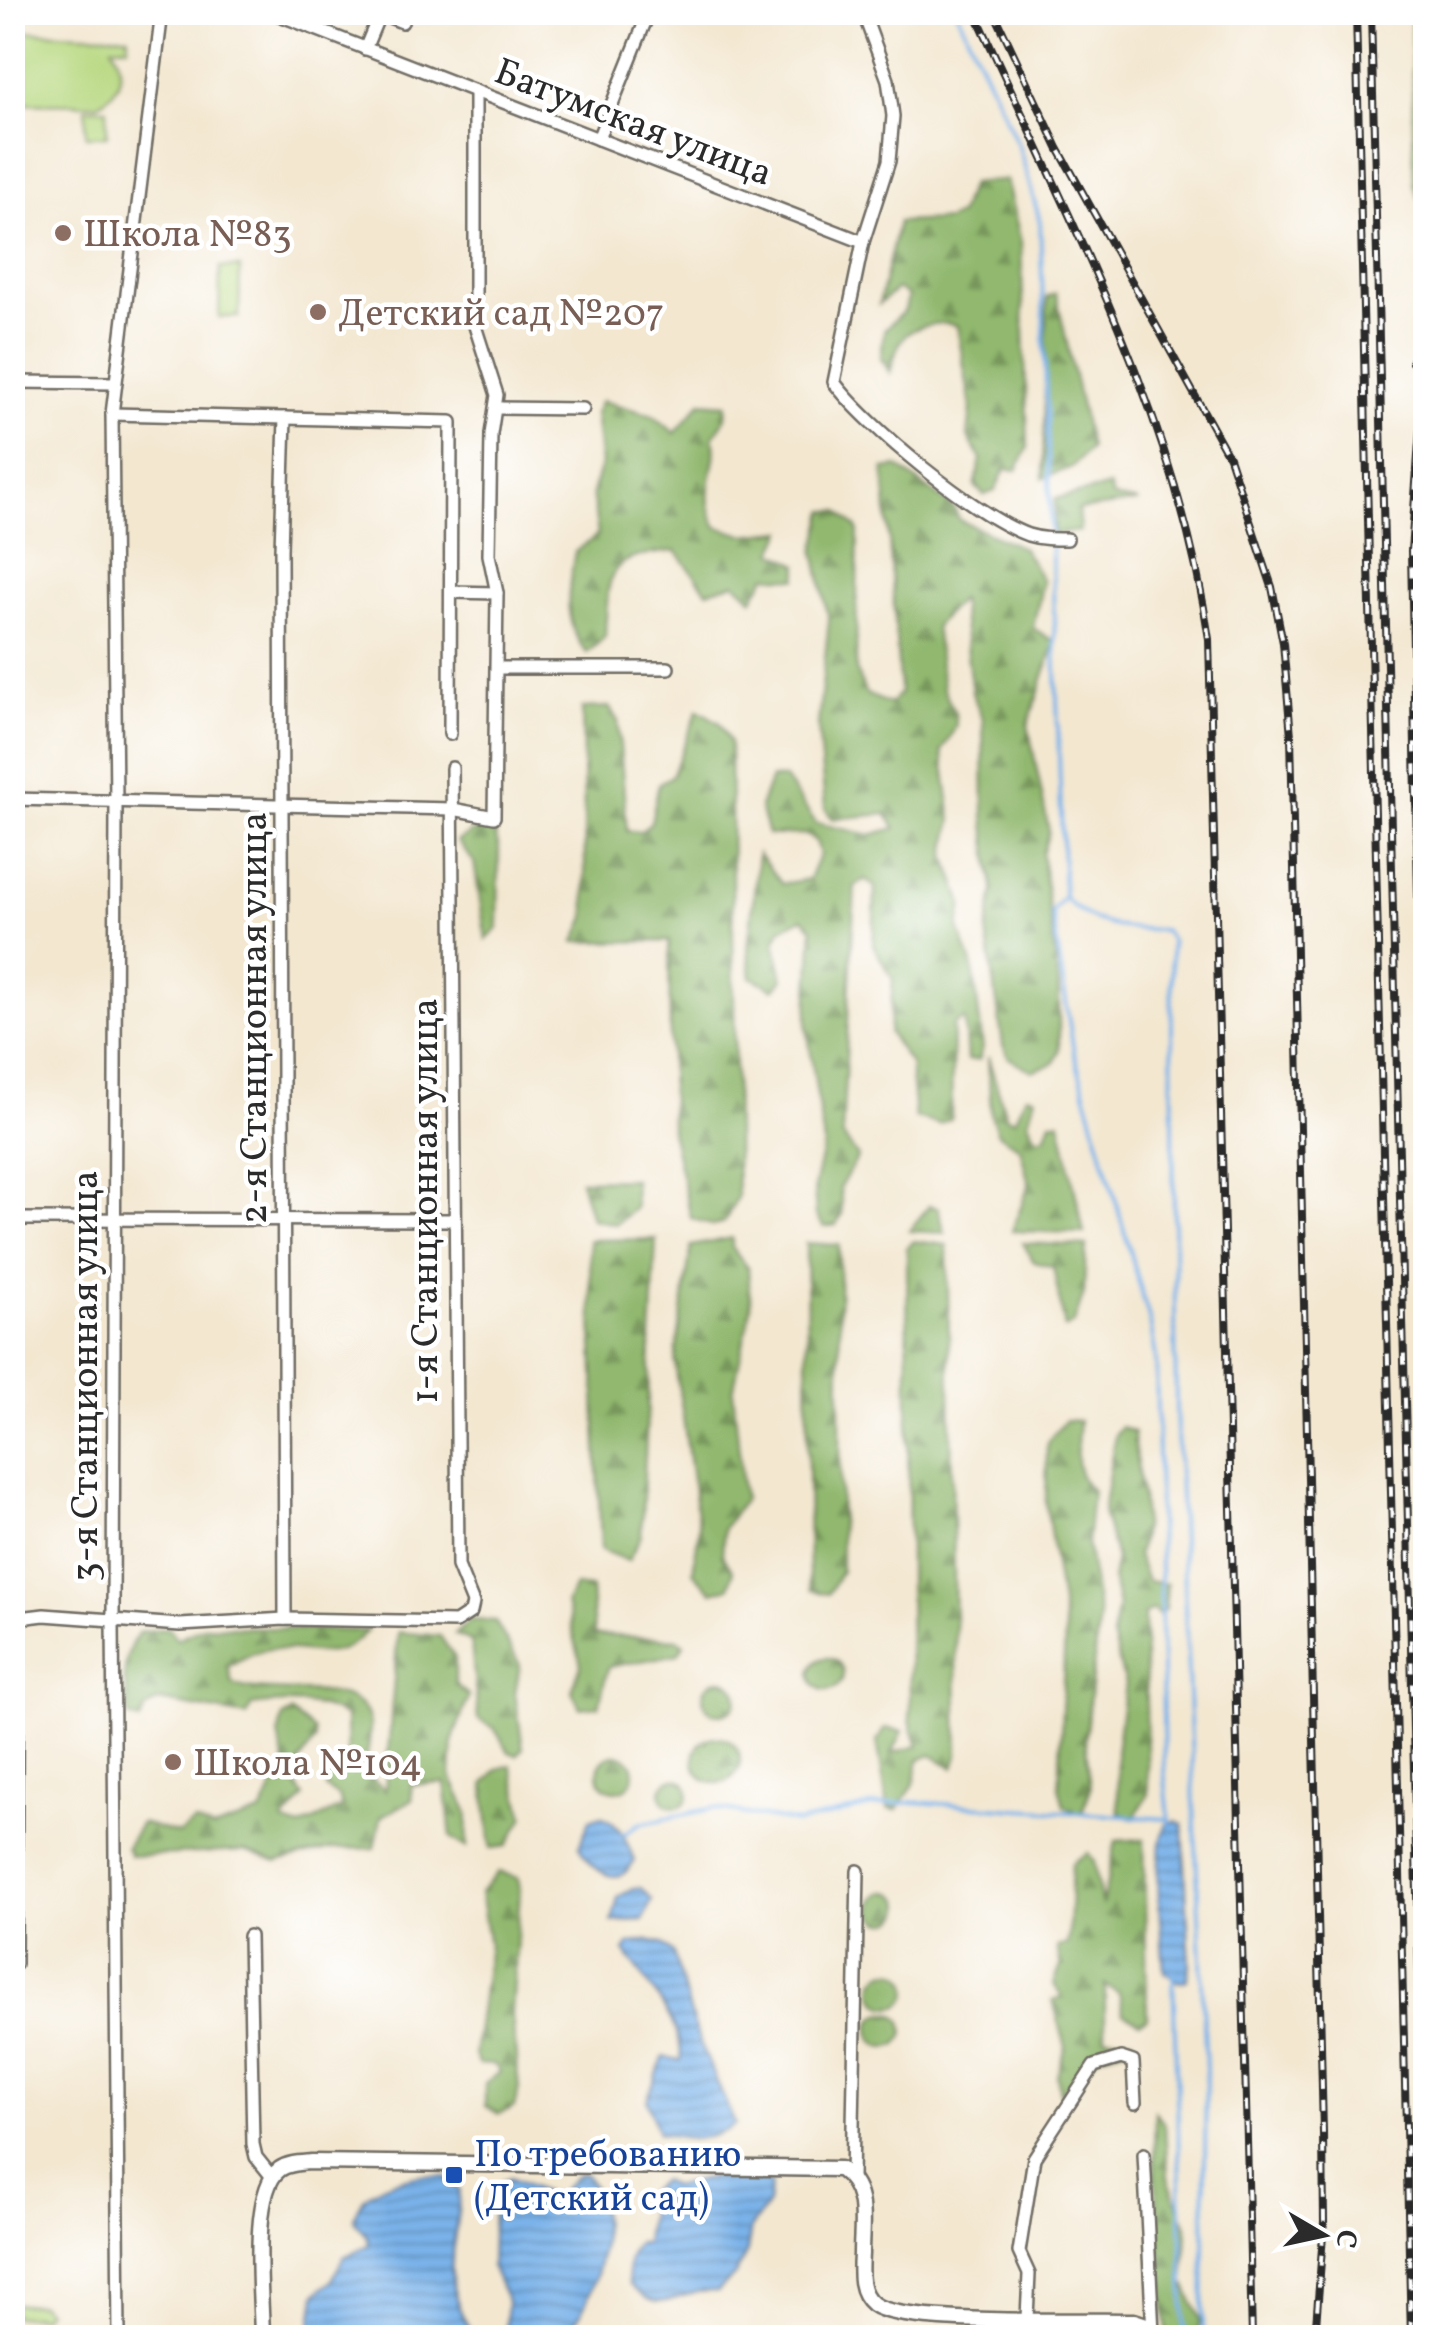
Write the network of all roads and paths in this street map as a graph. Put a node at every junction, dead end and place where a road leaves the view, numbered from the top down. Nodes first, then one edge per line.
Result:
1 (162, 12) edge
2 (272, 12) edge
3 (406, 12) edge
4 (649, 12) edge
5 (863, 12) edge
6 (365, 49) junction
7 (475, 92) junction
8 (598, 139) junction
9 (863, 242) junction
10 (12, 382) edge
11 (115, 383) junction
12 (496, 408) junction
13 (583, 409) dead end
14 (112, 414) junction
15 (285, 418) junction
16 (1066, 539) dead end
17 (450, 592) junction
18 (497, 592) junction
19 (497, 668) junction
20 (668, 668) dead end
21 (450, 734) dead end
22 (452, 768) dead end
23 (12, 798) edge
24 (116, 802) junction
25 (283, 807) junction
26 (452, 808) junction
27 (12, 1219) edge
28 (114, 1219) junction
29 (284, 1220) junction
30 (452, 1220) junction
31 (284, 1618) junction
32 (15, 1619) edge
33 (113, 1621) junction
34 (858, 1871) dead end
35 (248, 1936) dead end
36 (15, 1964) dead end
37 (1135, 2102) dead end
38 (1144, 2154) dead end
39 (272, 2177) junction
40 (852, 2178) junction
41 (1027, 2319) junction
42 (1154, 2335) edge
43 (119, 2338) edge
44 (262, 2338) edge

1 - 11 street, 3-я Станционная улица
2 - 6 street, Батумская улица
3 - 6 street
4 - 8 street
5 - 9 street
6 - 7 street, Батумская улица
7 - 8 street, Батумская улица
7 - 12 street
8 - 9 street, Батумская улица
9 - 16 street
10 - 11 street
11 - 14 street, 3-я Станционная улица
12 - 13 street
12 - 18 street
14 - 15 street
14 - 24 street, 3-я Станционная улица
15 - 17 street
15 - 25 street, 2-я Станционная улица
17 - 18 street
17 - 21 street
18 - 19 street
19 - 20 street
19 - 26 street
22 - 26 street, 1-я Станционная улица
23 - 24 street
24 - 25 street
24 - 28 street, 3-я Станционная улица
25 - 26 street
25 - 29 street, 2-я Станционная улица
26 - 30 street, 1-я Станционная улица
27 - 28 street
28 - 29 street
28 - 33 street, 3-я Станционная улица
29 - 30 street
29 - 31 street, 2-я Станционная улица
30 - 31 street, 1-я Станционная улица
31 - 33 street
32 - 33 street
32 - 36 street
33 - 43 street, 3-я Станционная улица
34 - 40 street
35 - 39 street
37 - 41 street
38 - 42 street
39 - 40 street
39 - 44 street
40 - 41 street
41 - 42 street

